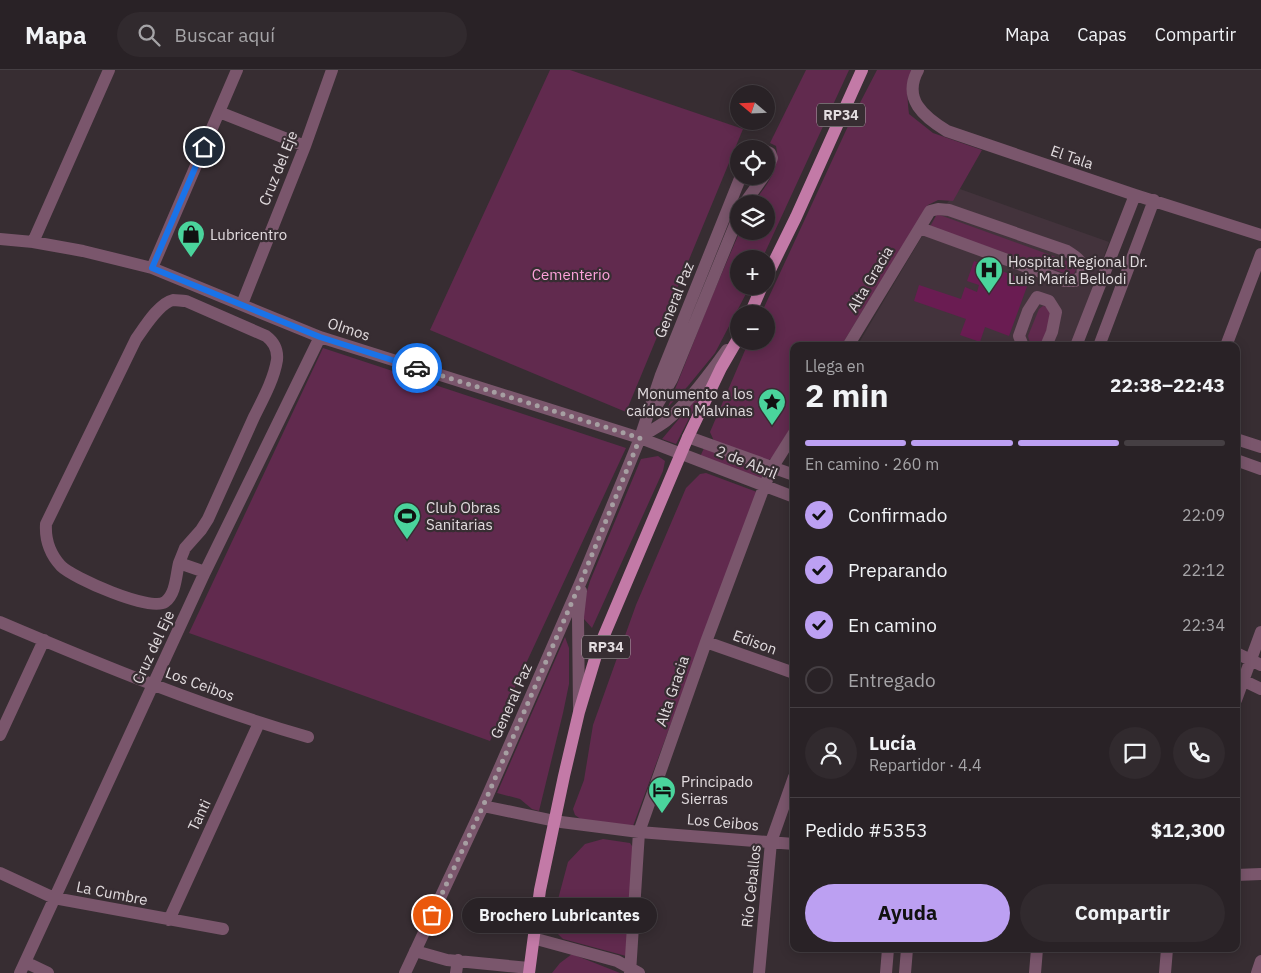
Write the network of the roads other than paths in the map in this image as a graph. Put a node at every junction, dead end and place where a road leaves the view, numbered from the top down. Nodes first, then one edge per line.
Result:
1 (109, 70) edge
2 (237, 70) edge
3 (332, 70) edge
4 (862, 70) edge
5 (918, 70) edge
6 (219, 112) junction
7 (305, 146) junction
8 (737, 185) edge
9 (1135, 195) junction
10 (1154, 200) junction
11 (920, 228) junction
12 (1261, 235) edge
13 (730, 237) edge
14 (0, 239) edge
15 (33, 242) junction
16 (1261, 254) edge
17 (775, 260) edge
18 (152, 268) junction
19 (242, 304) junction
20 (320, 337) junction
21 (853, 342) edge
22 (1021, 342) edge
23 (1047, 342) edge
24 (1078, 342) edge
25 (1101, 342) edge
26 (1228, 342) edge
27 (730, 347) edge
28 (731, 350) edge
29 (735, 350) edge
30 (640, 438) junction
31 (692, 439) junction
32 (790, 439) edge
33 (1240, 440) edge
34 (1261, 447) edge
35 (685, 455) junction
36 (1240, 461) edge
37 (772, 468) junction
38 (1261, 469) edge
39 (790, 474) edge
40 (764, 486) junction
41 (790, 496) edge
42 (179, 563) junction
43 (205, 572) junction
44 (582, 579) junction
45 (0, 622) edge
46 (1261, 632) edge
47 (44, 640) junction
48 (706, 642) junction
49 (1240, 655) edge
50 (1256, 662) edge
51 (790, 672) edge
52 (1240, 678) edge
53 (153, 685) junction
54 (1261, 689) edge
55 (579, 712) junction
56 (259, 723) junction
57 (581, 726) junction
58 (0, 735) edge
59 (308, 737) dead end
60 (790, 788) edge
61 (483, 806) junction
62 (558, 821) junction
63 (640, 832) junction
64 (771, 842) junction
65 (790, 844) edge
66 (0, 873) edge
67 (1261, 874) edge
68 (1240, 875) edge
69 (54, 898) junction
70 (169, 920) junction
71 (224, 929) dead end
72 (540, 940) junction
73 (415, 951) junction
74 (888, 952) edge
75 (907, 952) edge
76 (1037, 952) edge
77 (1167, 952) edge
78 (1261, 961) edge
79 (23, 967) edge
80 (457, 967) edge
81 (531, 971) edge
82 (633, 971) edge
83 (48, 973) edge
84 (405, 973) edge
85 (759, 973) edge
86 (886, 973) edge
87 (905, 973) edge
88 (1035, 973) edge
89 (1165, 973) edge
90 (1257, 973) edge

1 - 15 street
2 - 6 street
3 - 7 street, Cruz del Eje
4 - 17 main road, RP34
5 - 9 street, El Tala
6 - 7 street
6 - 18 street
7 - 19 street, Cruz del Eje
8 - 30 street, General Paz
9 - 10 street, El Tala
9 - 24 street
10 - 12 street, El Tala
10 - 25 street
11 - 11 street, Alta Gracia
11 - 21 street, Alta Gracia
13 - 30 street, General Paz
14 - 15 street, Olmos
15 - 18 street, Olmos
16 - 26 street
18 - 19 street, Olmos
19 - 20 street, Olmos
20 - 30 street, Olmos
20 - 43 street, Cruz del Eje
22 - 23 street
27 - 30 street
28 - 31 main road, RP34
29 - 31 main road, RP34
30 - 35 street, Olmos
30 - 44 street, General Paz
31 - 35 main road, RP34
31 - 37 street, 2 de Abril
32 - 37 street, Alta Gracia
33 - 34 street
35 - 40 street, 2 de Abril
35 - 55 main road, RP34
35 - 57 main road, RP34
36 - 38 street
37 - 39 street, 2 de Abril
37 - 40 street, Alta Gracia
40 - 41 street, 2 de Abril
40 - 48 street, Alta Gracia
42 - 42 street
42 - 43 street
43 - 53 street, Cruz del Eje
44 - 55 street
44 - 61 street, General Paz
45 - 47 street, Los Ceibos
46 - 50 street
47 - 53 street, Los Ceibos
47 - 58 street
48 - 51 street, Edison
48 - 63 street, Alta Gracia
49 - 50 street
50 - 52 street
52 - 54 street
53 - 56 street, Los Ceibos
53 - 69 street, Cruz del Eje
55 - 57 street
55 - 62 main road, RP34
56 - 59 street, Los Ceibos
56 - 70 street, Tanti
57 - 62 main road, RP34
60 - 64 street, Río Ceballos
61 - 62 street, Los Ceibos
61 - 73 street, General Paz
62 - 63 street, Los Ceibos
62 - 72 main road, RP34
62 - 81 main road, RP34
63 - 64 street, Los Ceibos
63 - 82 street, Alta Gracia
64 - 65 street, Los Ceibos
64 - 85 street, Río Ceballos
66 - 69 street, La Cumbre
67 - 68 street
69 - 70 street, La Cumbre
69 - 79 street, Cruz del Eje
70 - 71 street, La Cumbre
72 - 81 main road, RP34
72 - 82 street
73 - 80 street
73 - 84 street, General Paz
74 - 86 street
75 - 87 street
76 - 88 street
77 - 89 street
78 - 90 street
79 - 83 street
80 - 81 street

